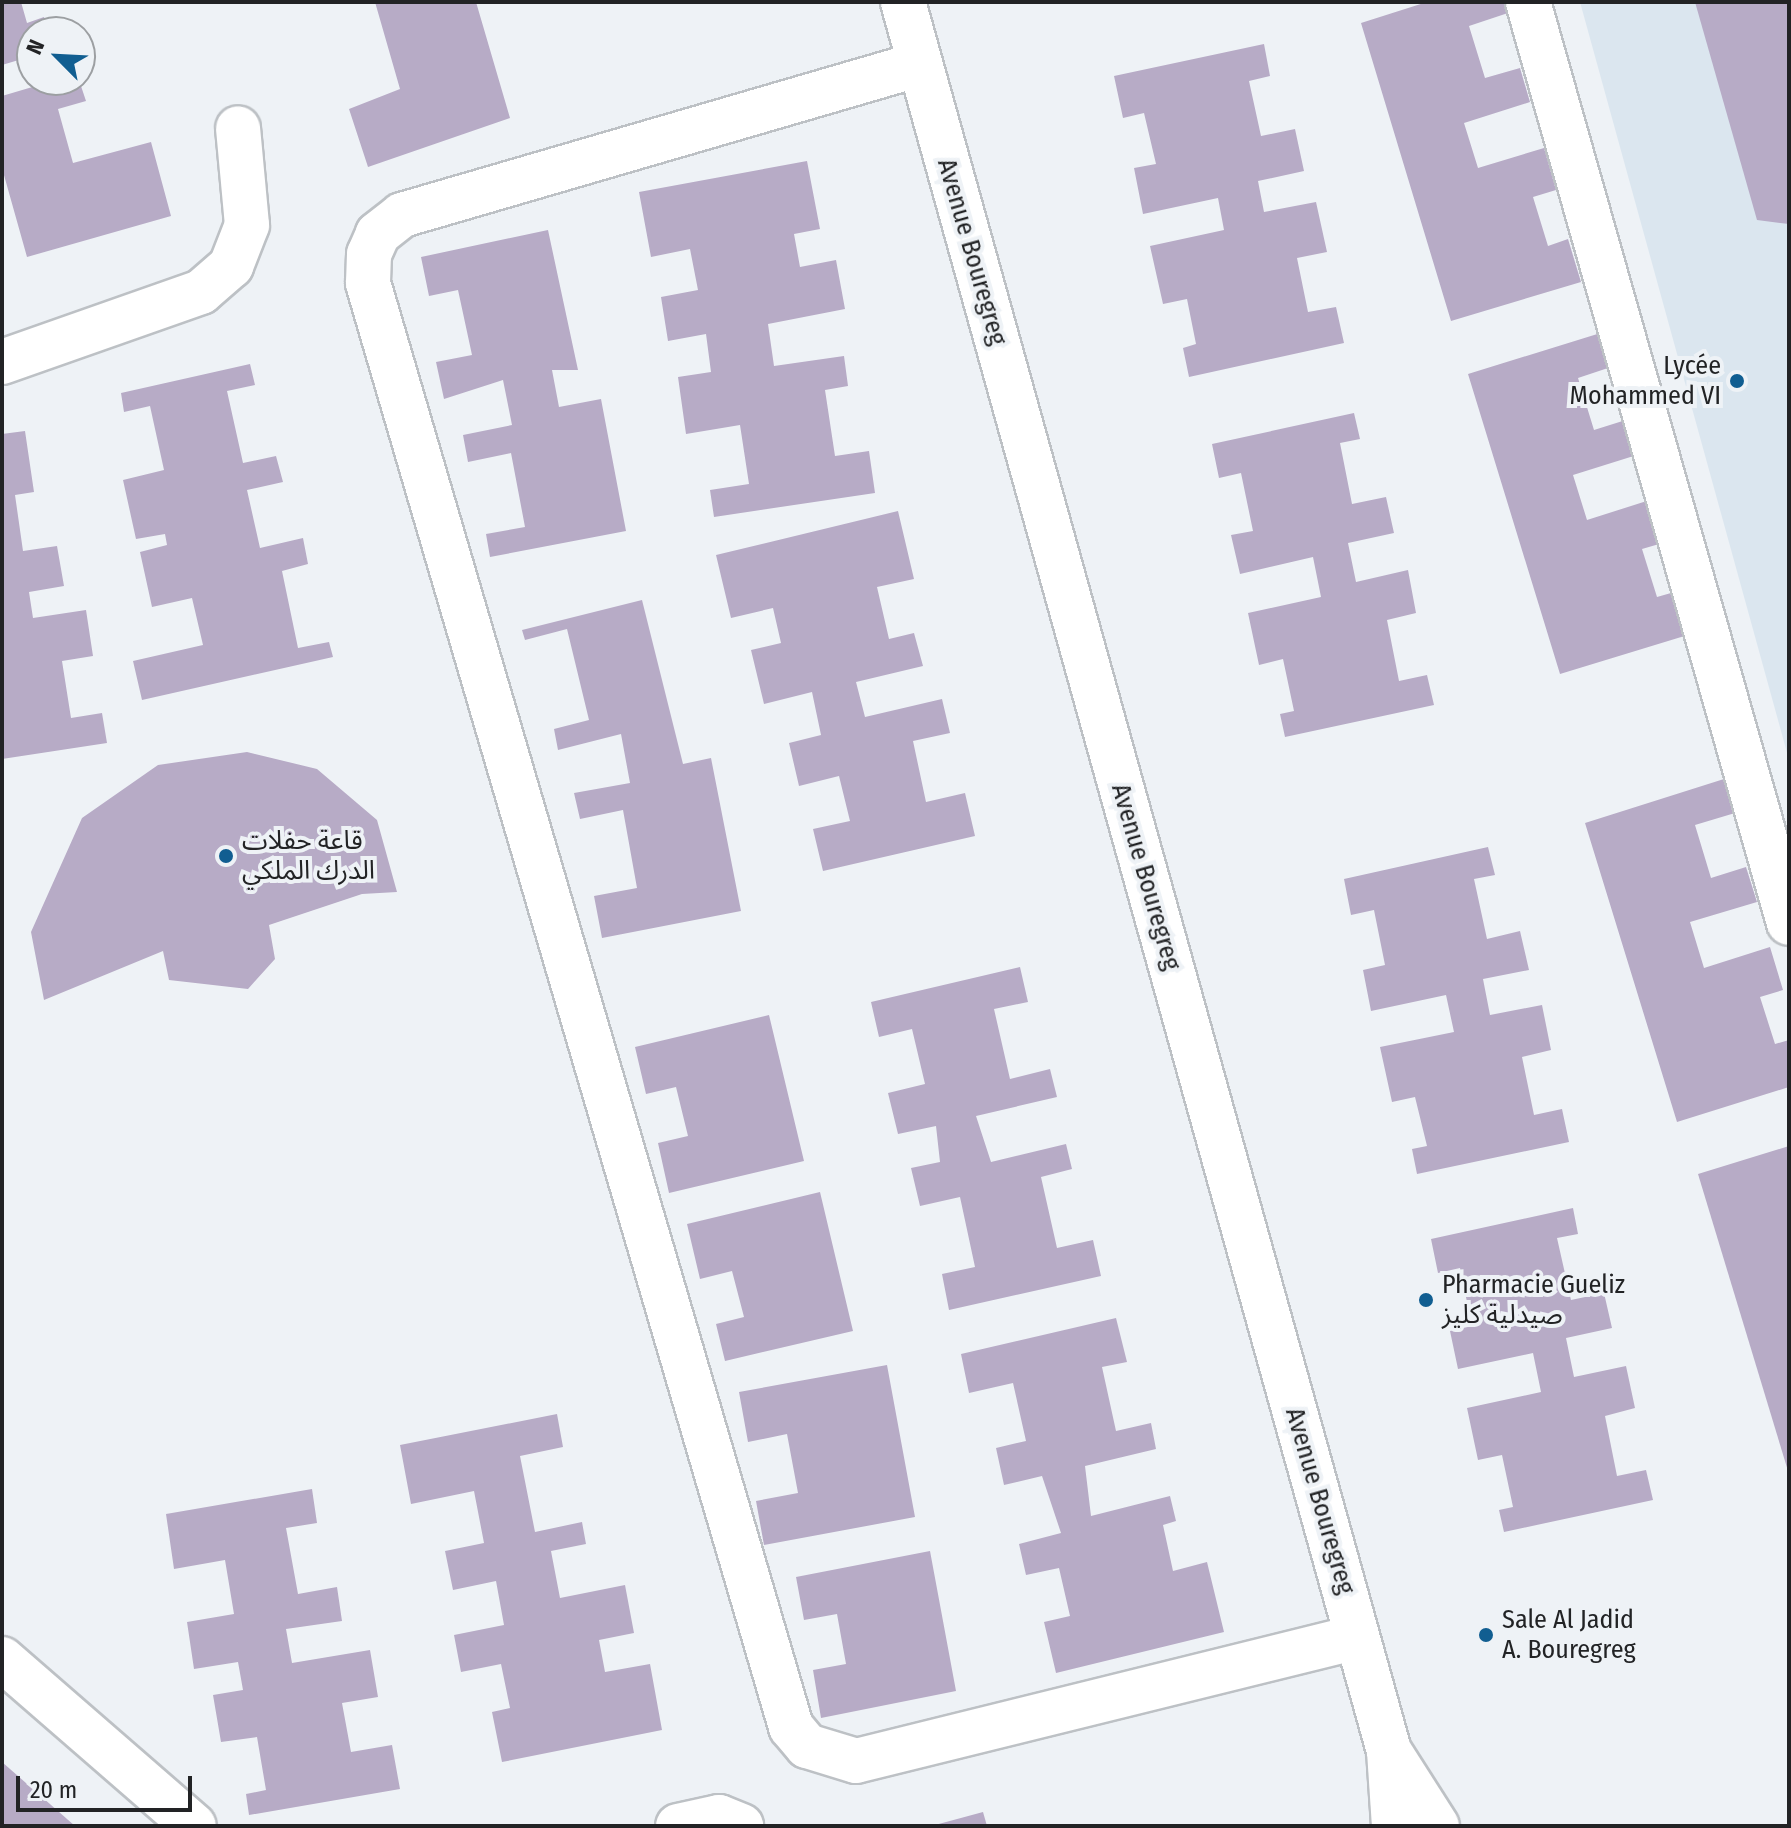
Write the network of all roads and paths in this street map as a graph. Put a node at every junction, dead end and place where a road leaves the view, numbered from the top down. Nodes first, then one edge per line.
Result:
1 (903, 2) edge
2 (1528, 2) edge
3 (920, 64) junction
4 (238, 128) dead end
5 (2, 362) edge
6 (1789, 923) edge
7 (1357, 1637) junction
8 (2, 1659) edge
9 (1389, 1751) junction
10 (194, 1826) edge
11 (678, 1826) edge
12 (741, 1826) edge
13 (1394, 1826) edge
14 (1437, 1826) edge

1 - 3 street, Avenue Bouregreg
2 - 6 street
3 - 7 street, Avenue Bouregreg
3 - 7 street
4 - 5 street
7 - 9 street, Avenue Bouregreg
8 - 10 street
9 - 13 street, Avenue Bouregreg
9 - 14 street, Avenue Bouregreg
11 - 12 street

